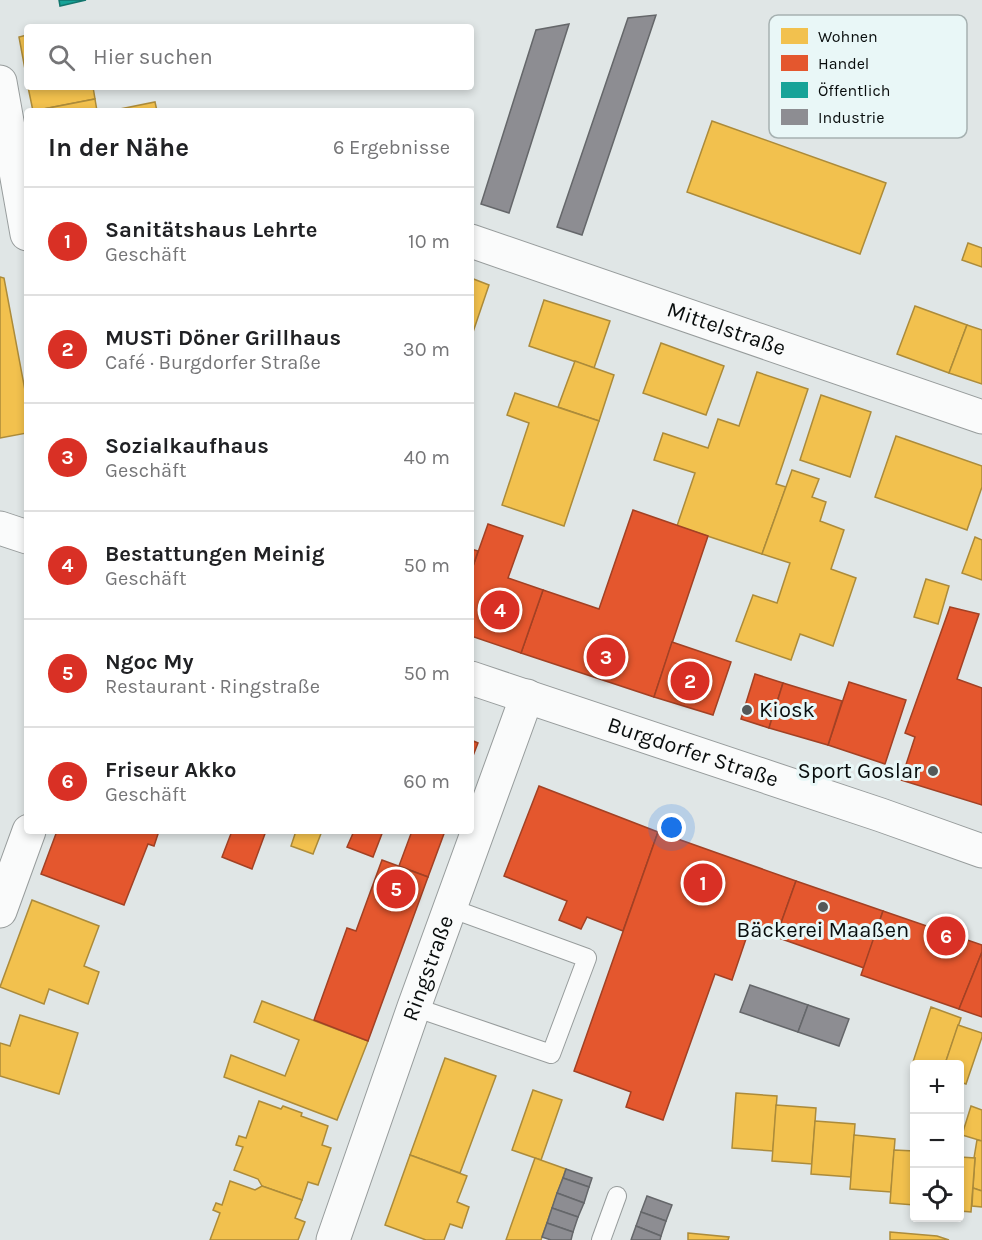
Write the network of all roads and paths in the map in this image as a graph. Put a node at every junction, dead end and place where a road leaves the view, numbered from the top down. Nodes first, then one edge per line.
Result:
1 (0, 82) edge
2 (24, 217) edge
3 (474, 242) edge
4 (982, 417) edge
5 (0, 528) edge
6 (24, 536) edge
7 (474, 679) edge
8 (527, 696) junction
9 (28, 834) edge
10 (982, 851) edge
11 (450, 908) junction
12 (0, 911) edge
13 (414, 1007) junction
14 (617, 1196) dead end
15 (333, 1240) edge
16 (601, 1240) edge

1 - 2 street
3 - 4 street, Mittelstraße
5 - 6 street
7 - 8 street, Burgdorfer Straße
8 - 10 street, Burgdorfer Straße
8 - 11 street, Ringstraße
9 - 12 street
11 - 13 street, Ringstraße
11 - 13 lane
13 - 15 street, Ringstraße
14 - 16 lane

